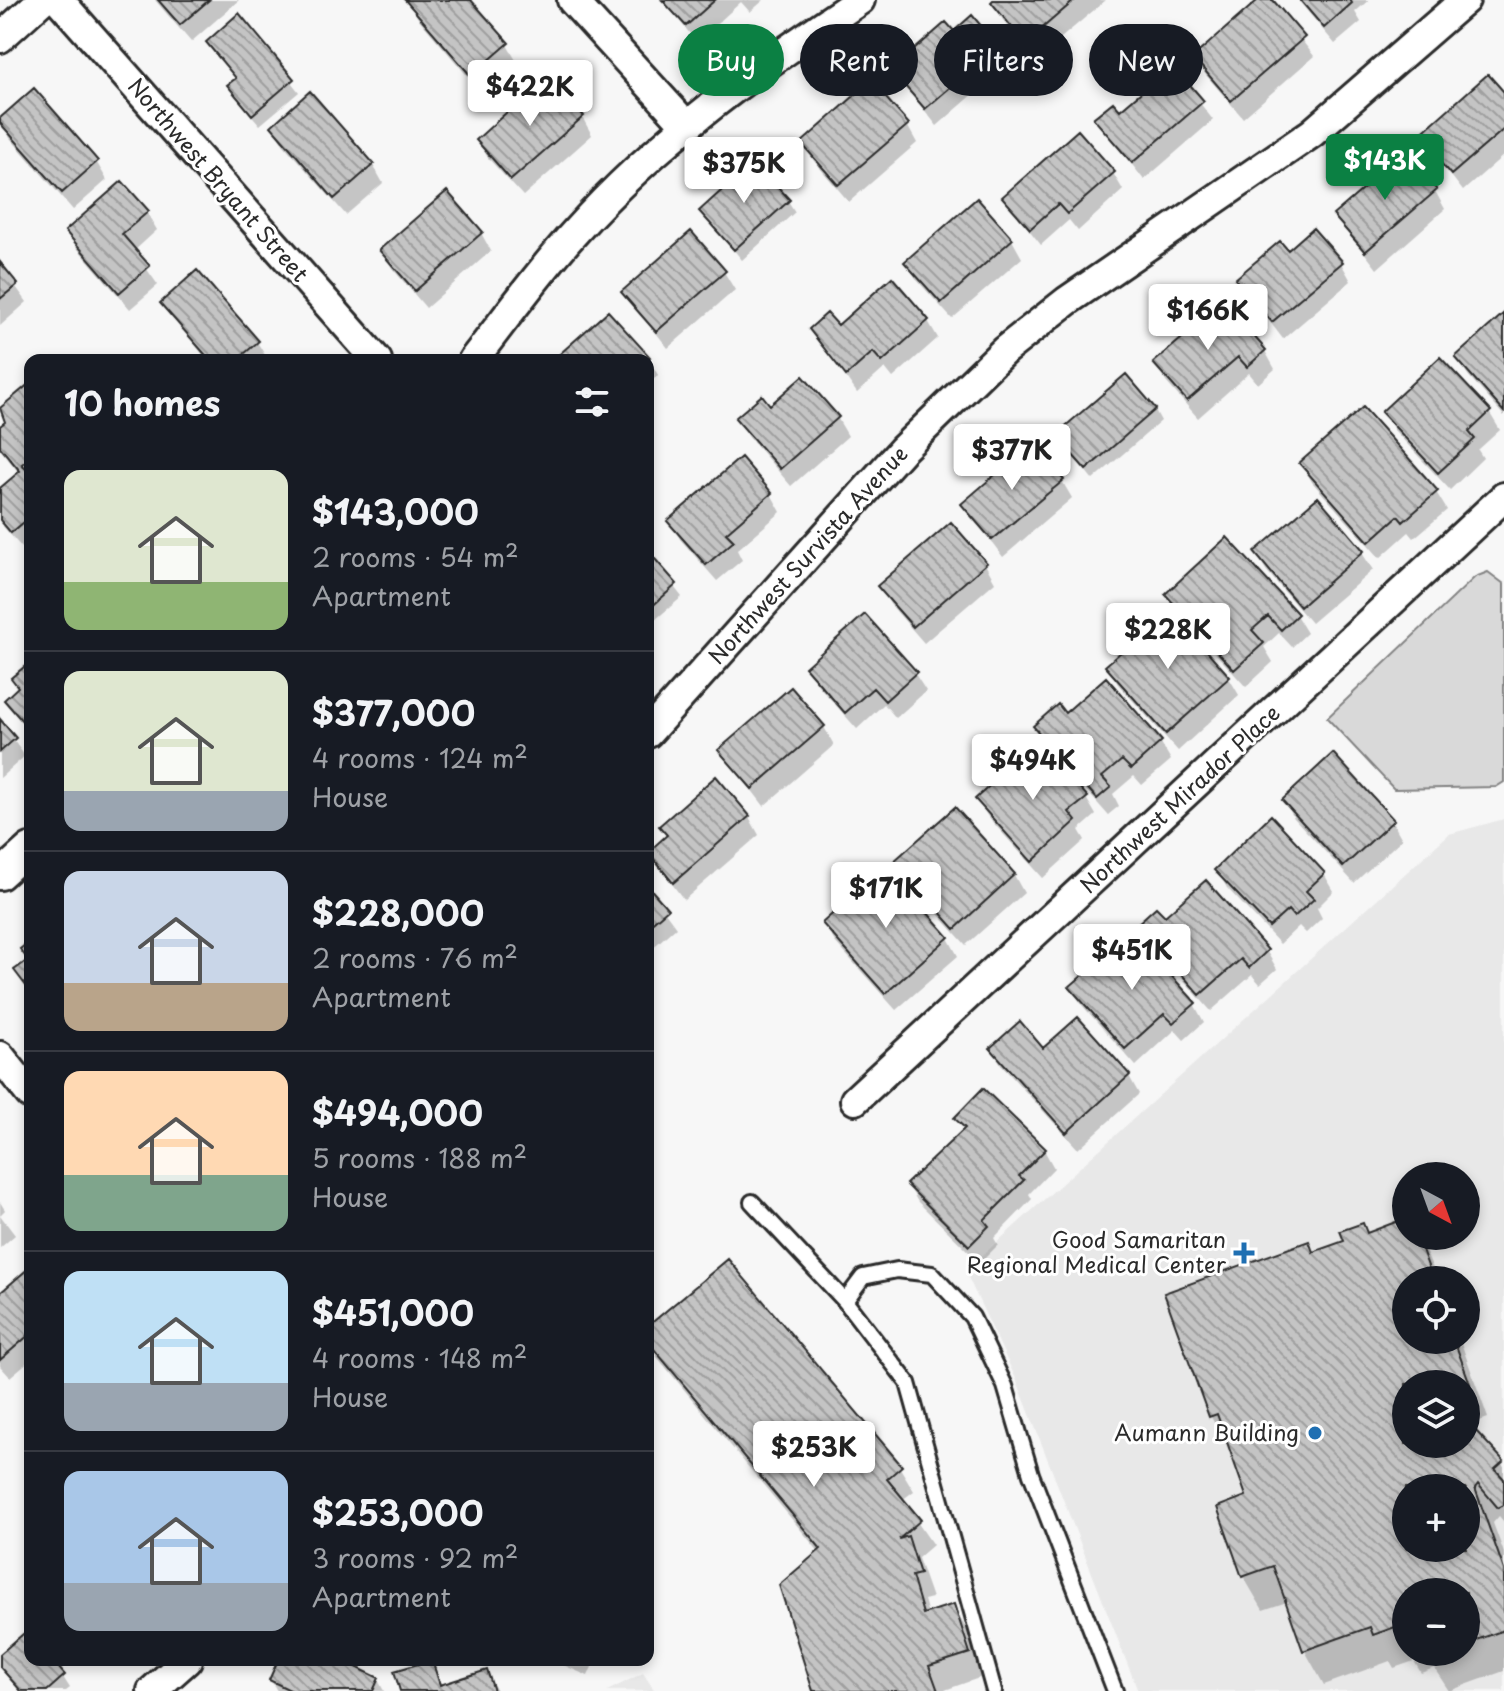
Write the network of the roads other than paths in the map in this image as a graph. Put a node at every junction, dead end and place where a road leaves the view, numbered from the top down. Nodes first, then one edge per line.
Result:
1 (42, 0) edge
2 (59, 0) edge
3 (572, 0) edge
4 (860, 0) edge
5 (1465, 0) edge
6 (0, 38) edge
7 (687, 126) junction
8 (372, 354) edge
9 (478, 354) edge
10 (1499, 512) edge
11 (654, 726) edge
12 (24, 853) edge
13 (0, 875) edge
14 (0, 1056) edge
15 (24, 1086) edge
16 (855, 1100) dead end
17 (752, 1202) dead end
18 (845, 1301) junction
19 (180, 1666) edge
20 (152, 1691) edge
21 (994, 1691) edge
22 (1115, 1691) edge

1 - 6 street
2 - 8 street, Northwest Bryant Street
3 - 7 street
4 - 7 street
5 - 11 street, Northwest Survista Avenue
7 - 9 street
10 - 16 street, Northwest Mirador Place
12 - 13 street
14 - 15 street
17 - 18 lane
18 - 21 lane
18 - 22 lane
19 - 20 street

